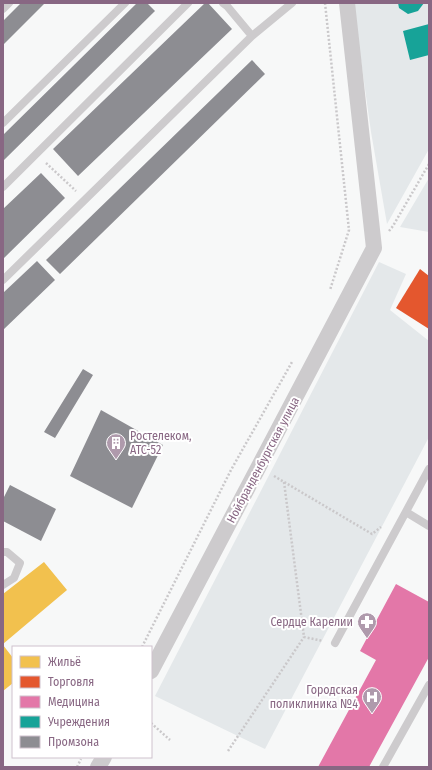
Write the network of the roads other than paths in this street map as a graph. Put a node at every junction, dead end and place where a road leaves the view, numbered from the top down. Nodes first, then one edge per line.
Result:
1 (9, 3) edge
2 (125, 3) edge
3 (188, 3) edge
4 (223, 3) edge
5 (292, 3) edge
6 (347, 3) edge
7 (3, 9) edge
8 (252, 36) junction
9 (3, 123) edge
10 (3, 187) edge
11 (3, 280) edge
12 (429, 469) edge
13 (406, 512) junction
14 (429, 526) edge
15 (3, 552) edge
16 (3, 585) edge
17 (335, 643) road end
18 (152, 669) edge
19 (429, 685) edge
20 (103, 758) edge
21 (98, 767) edge
22 (383, 767) edge

1 - 7 lane
2 - 9 lane
3 - 10 lane
4 - 8 lane
5 - 8 lane
6 - 18 street, Нойбранденбургская улица
8 - 11 lane
12 - 13 lane
13 - 14 lane
13 - 17 lane
15 - 16 lane
19 - 22 lane
20 - 21 street

